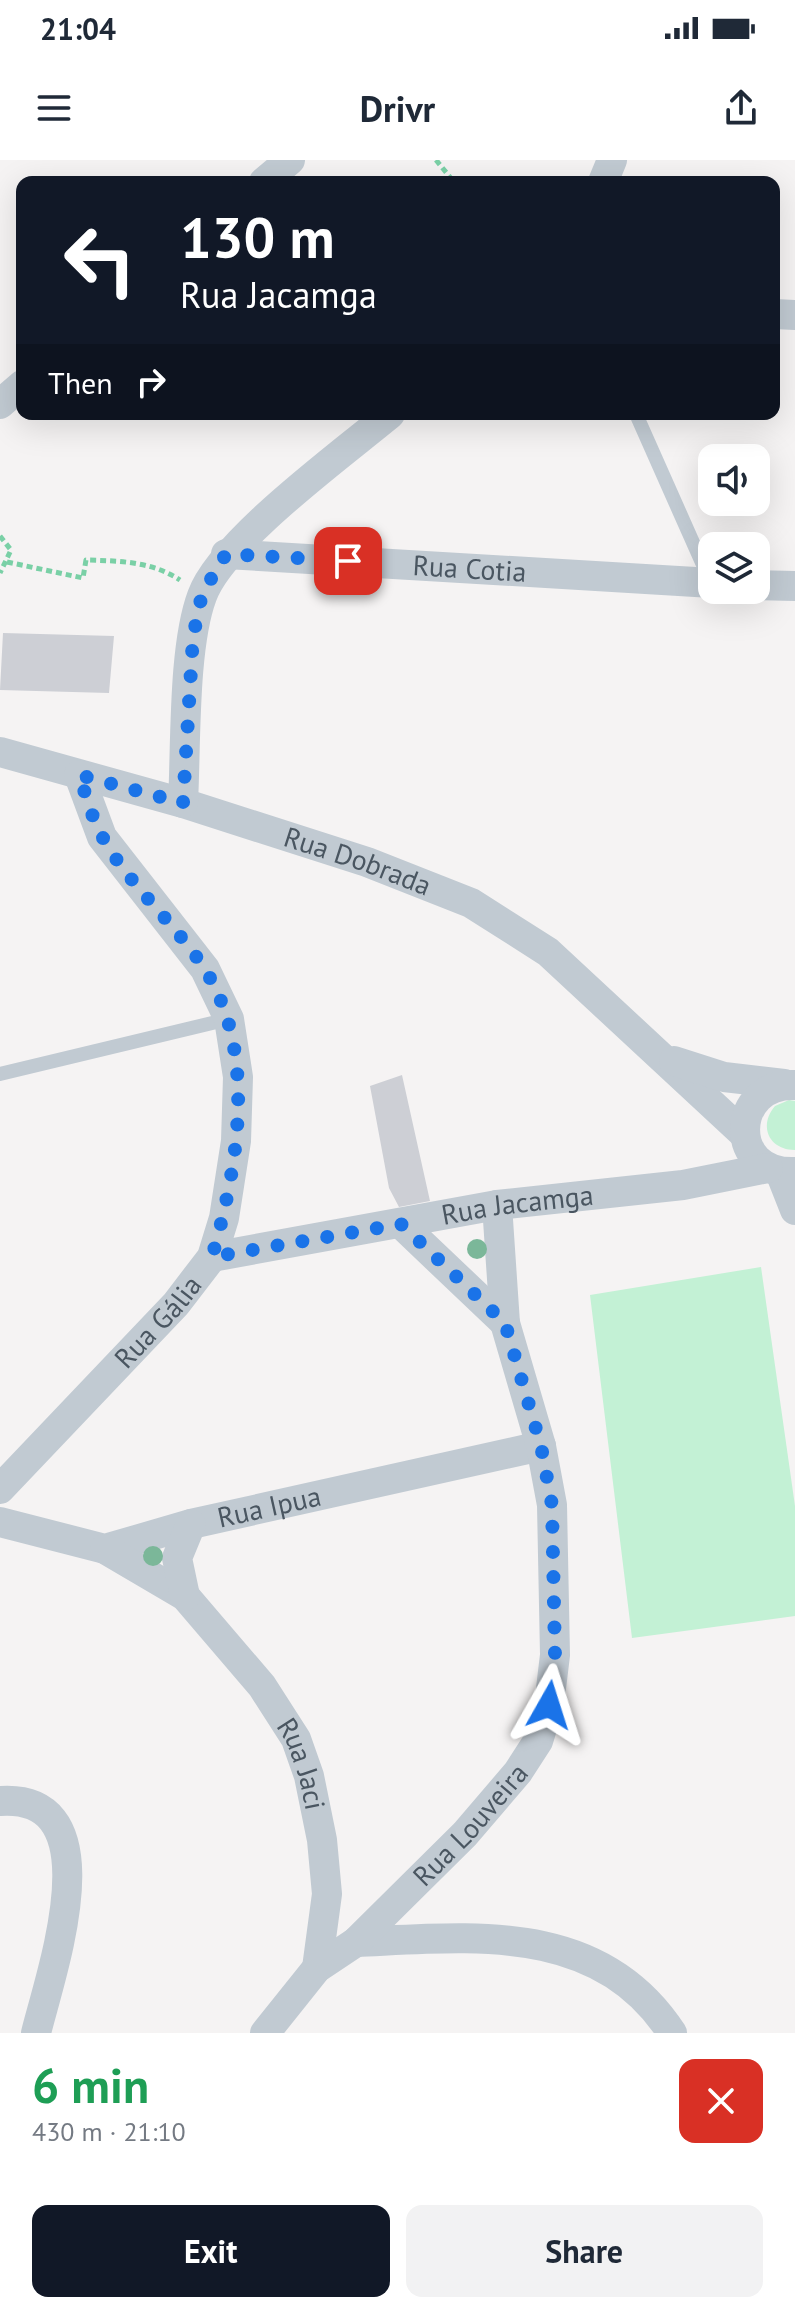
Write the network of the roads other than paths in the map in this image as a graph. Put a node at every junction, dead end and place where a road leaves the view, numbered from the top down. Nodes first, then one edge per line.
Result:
1 (290, 160) edge
2 (271, 176) edge
3 (383, 420) edge
4 (639, 420) edge
5 (698, 552) edge
6 (226, 554) junction
7 (698, 582) edge
8 (770, 585) edge
9 (795, 586) edge
10 (0, 752) edge
11 (79, 775) junction
12 (183, 803) junction
13 (229, 1019) junction
14 (668, 1060) junction
15 (0, 1074) edge
16 (790, 1085) edge
17 (767, 1158) edge
18 (497, 1205) junction
19 (795, 1210) edge
20 (401, 1224) junction
21 (212, 1257) junction
22 (505, 1323) junction
23 (541, 1446) junction
24 (0, 1489) edge
25 (0, 1522) edge
26 (191, 1524) junction
27 (105, 1549) junction
28 (185, 1596) junction
29 (0, 1801) edge
30 (356, 1942) junction
31 (317, 1968) junction
32 (36, 2033) edge
33 (265, 2033) edge
34 (672, 2033) edge

1 - 2 street
3 - 6 street
4 - 5 lane
6 - 7 street, Rua Cotia
6 - 12 street
8 - 9 street
10 - 11 street, Rua Dobrada
11 - 12 street, Rua Dobrada
11 - 13 street, Rua Gália
12 - 14 street, Rua Dobrada
13 - 15 lane
13 - 21 street, Rua Gália
14 - 16 street, Rua Dobrada
14 - 17 street, Rua Dobrada
16 - 17 street
17 - 18 street, Rua Jacamga
17 - 19 street
18 - 20 street, Rua Jacamga
18 - 22 street, Rua Louveira
20 - 21 street, Rua Jacamga
20 - 22 street
21 - 24 street, Rua Gália
22 - 23 street, Rua Louveira
23 - 26 street, Rua Ipua
23 - 30 street, Rua Louveira
25 - 27 street
26 - 27 street, Rua Ipua
26 - 28 street, Rua Jaci
27 - 28 street, Rua Jaci
28 - 31 street, Rua Jaci
29 - 32 street
30 - 31 street, Rua Louveira
30 - 34 street
31 - 33 street, Rua Louveira

